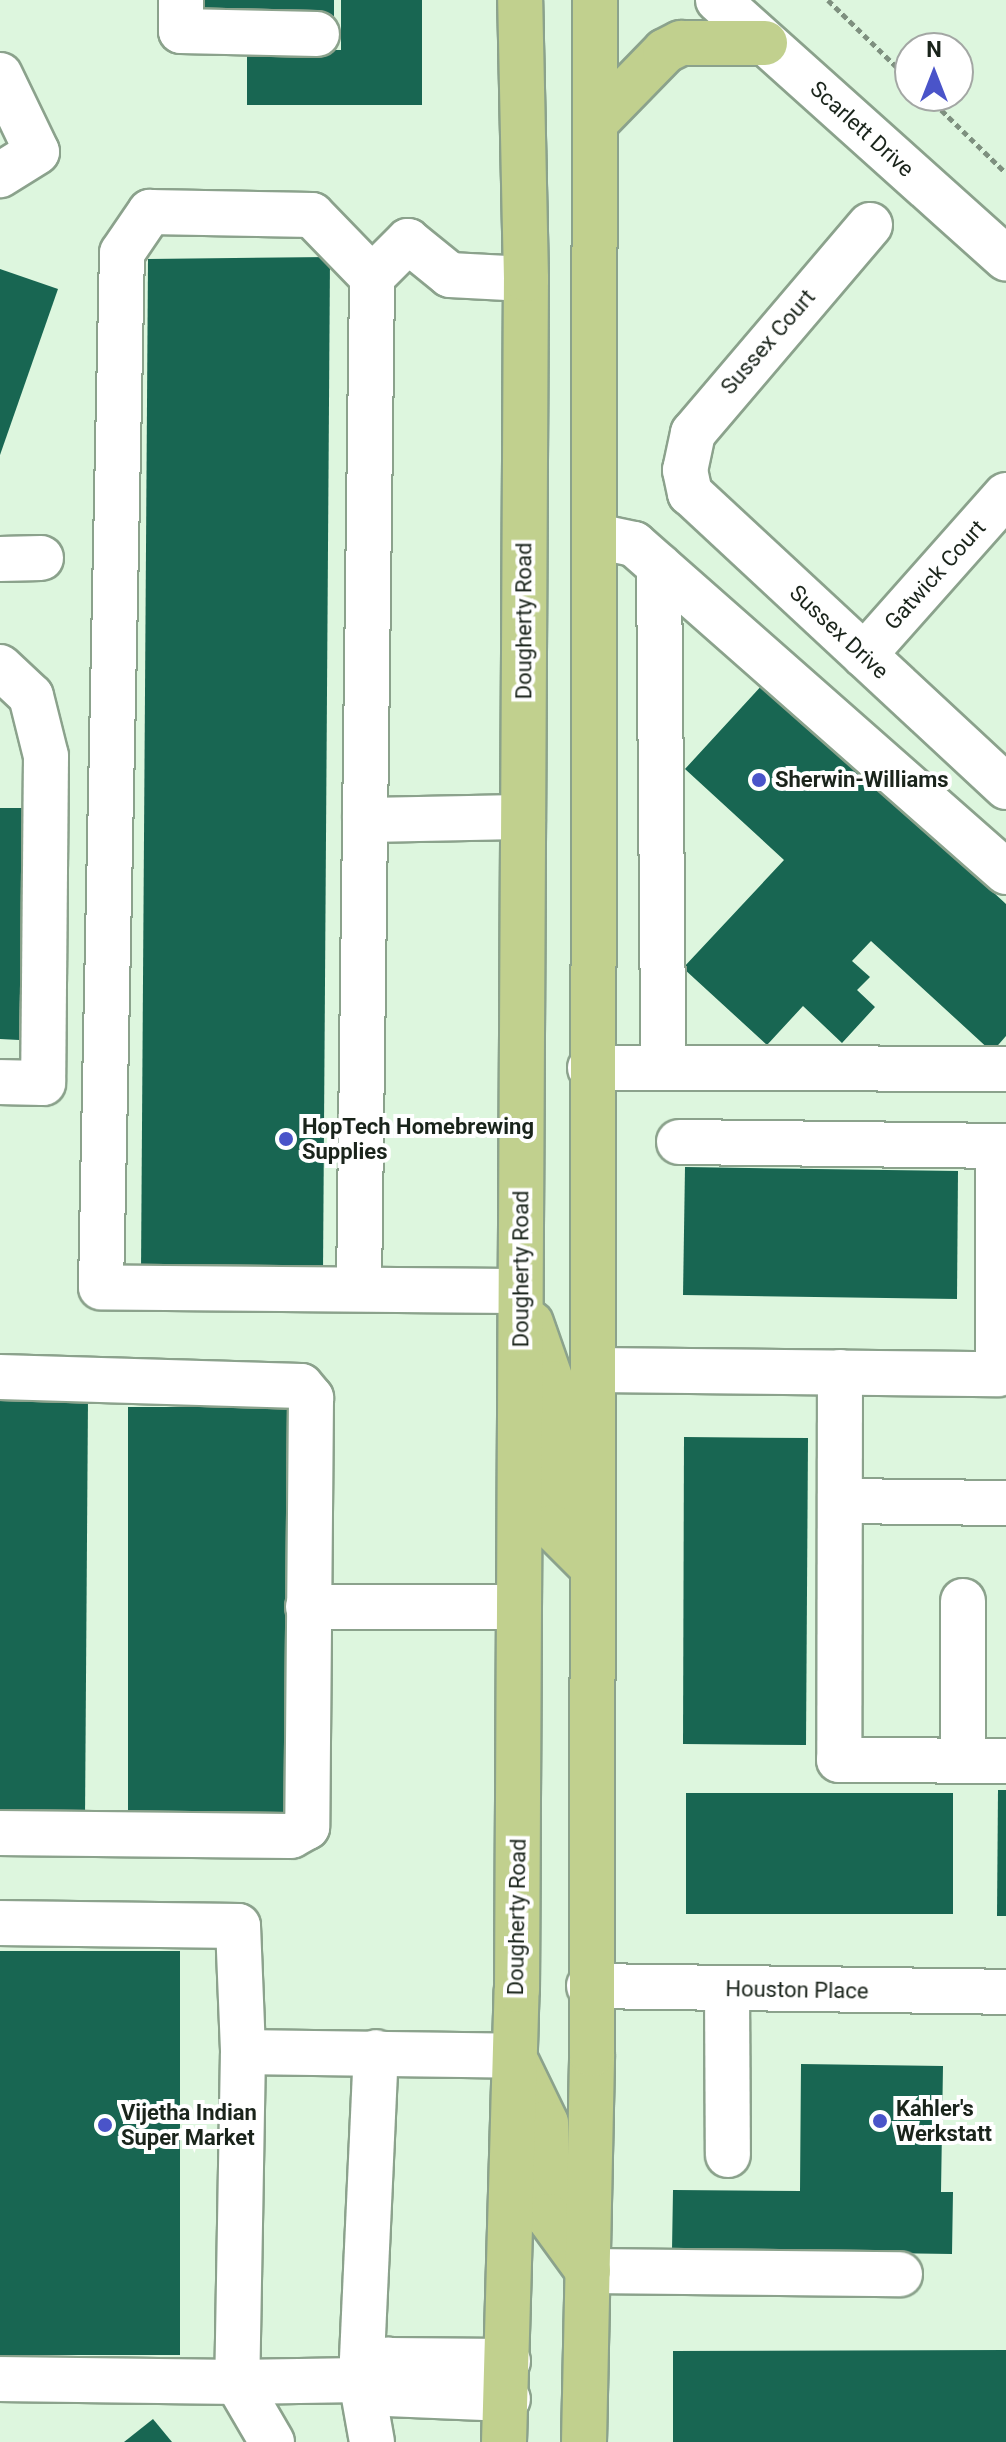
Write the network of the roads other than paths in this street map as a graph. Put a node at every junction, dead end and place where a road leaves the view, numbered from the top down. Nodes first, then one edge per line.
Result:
1 (181, 0) edge
2 (520, 0) edge
3 (595, 0) edge
4 (718, 0) edge
5 (317, 34) dead end
6 (765, 43) junction
7 (0, 75) edge
8 (595, 123) junction
9 (0, 175) edge
10 (870, 225) dead end
11 (1006, 258) edge
12 (372, 277) junction
13 (526, 279) junction
14 (685, 470) joint
15 (1006, 495) edge
16 (596, 536) junction
17 (659, 566) junction
18 (864, 655) junction
19 (0, 667) edge
20 (1003, 779) edge
21 (523, 817) junction
22 (365, 820) junction
23 (1006, 872) edge
24 (663, 1064) junction
25 (590, 1068) junction
26 (1006, 1069) edge
27 (0, 1082) edge
28 (679, 1142) dead end
29 (1002, 1146) edge
30 (359, 1288) junction
31 (520, 1291) junction
32 (594, 1370) junction
33 (840, 1372) junction
34 (0, 1377) edge
35 (840, 1501) junction
36 (1006, 1503) edge
37 (593, 1568) junction
38 (963, 1601) dead end
39 (308, 1607) junction
40 (519, 1607) junction
41 (963, 1761) junction
42 (1006, 1761) edge
43 (0, 1833) edge
44 (0, 1923) edge
45 (589, 1986) junction
46 (727, 1989) junction
47 (1006, 1992) edge
48 (243, 2052) junction
49 (376, 2052) junction
50 (514, 2056) junction
51 (728, 2155) dead end
52 (588, 2271) junction
53 (900, 2274) dead end
54 (0, 2379) edge
55 (361, 2380) junction
56 (508, 2380) junction
57 (237, 2382) junction
58 (272, 2442) edge
59 (372, 2442) edge
60 (504, 2442) edge
61 (584, 2442) edge

1 - 5 street
2 - 13 main road, Dougherty Road
3 - 8 main road
4 - 6 street, Scarlett Drive
6 - 8 main road
6 - 11 street, Scarlett Drive
7 - 9 street
8 - 16 main road
10 - 14 street, Sussex Court
12 - 13 street
12 - 22 street
12 - 30 street
13 - 21 main road, Dougherty Road
14 - 18 street, Sussex Drive
15 - 18 street, Gatwick Court
16 - 17 street
16 - 25 main road
17 - 23 street
17 - 24 street
18 - 20 street, Sussex Drive
19 - 27 street
21 - 22 street
21 - 31 main road, Dougherty Road
22 - 30 street
24 - 25 street
24 - 26 street
25 - 32 main road
28 - 29 street
29 - 33 street
30 - 31 street
31 - 37 main road
31 - 40 main road, Dougherty Road
32 - 33 street
32 - 37 main road
33 - 35 street
34 - 39 street
35 - 36 street
35 - 41 street
37 - 45 main road
38 - 41 street
39 - 40 street
39 - 43 street
40 - 50 main road, Dougherty Road
41 - 42 street
44 - 48 street
45 - 46 street, Houston Place
45 - 52 main road
46 - 47 street, Houston Place
46 - 51 street
48 - 49 street
48 - 57 street
49 - 50 street
49 - 55 street
50 - 52 main road
50 - 56 main road, Dougherty Road
52 - 53 street
52 - 61 main road
54 - 57 street
55 - 56 street
55 - 57 street
55 - 59 street
56 - 60 main road, Dougherty Road
57 - 58 street

